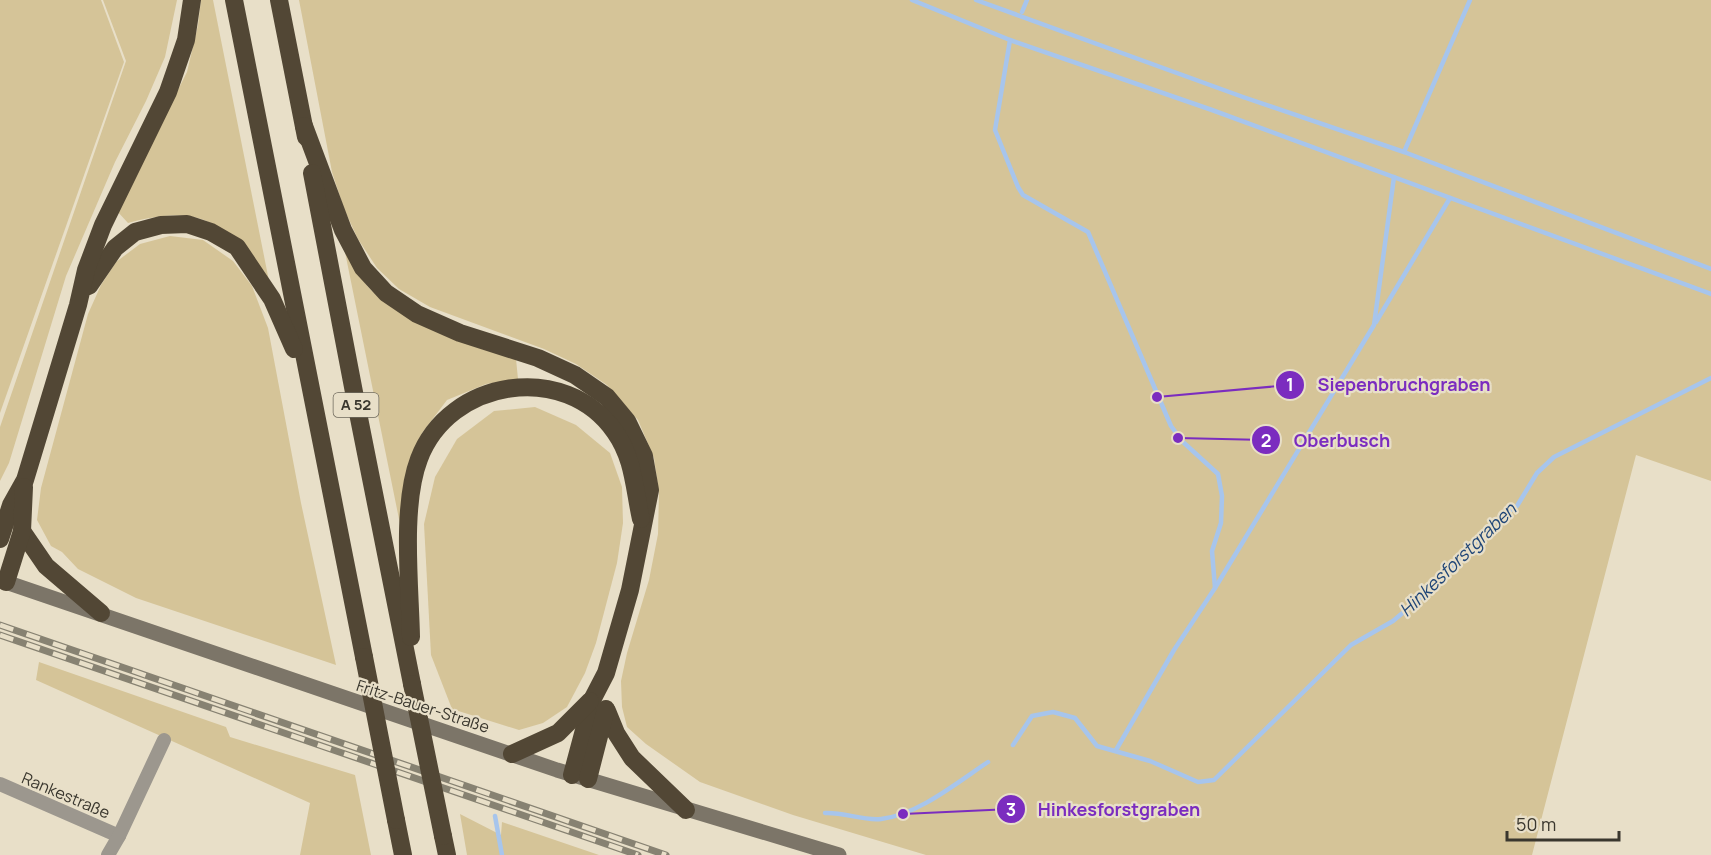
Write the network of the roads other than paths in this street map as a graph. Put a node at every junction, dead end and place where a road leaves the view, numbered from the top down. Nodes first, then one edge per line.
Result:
1 (192, 0) edge
2 (234, 0) edge
3 (279, 0) edge
4 (304, 126) junction
5 (78, 305) junction
6 (308, 380) junction
7 (25, 480) junction
8 (6, 510) edge
9 (644, 529) junction
10 (22, 531) junction
11 (0, 539) edge
12 (3, 580) edge
13 (101, 613) junction
14 (412, 684) junction
15 (599, 705) junction
16 (164, 740) dead end
17 (512, 754) junction
18 (580, 777) junction
19 (0, 784) edge
20 (686, 810) junction
21 (119, 836) junction
22 (108, 855) edge
23 (403, 855) edge
24 (447, 855) edge
25 (839, 855) edge

1 - 5 highway
2 - 6 highway, A 52
3 - 4 highway, A 52
4 - 9 highway
4 - 14 highway, A 52
5 - 6 highway
5 - 7 highway
6 - 23 highway, A 52, bridge
7 - 8 highway
7 - 10 highway
8 - 11 highway
9 - 14 highway
9 - 15 highway
10 - 12 highway
10 - 13 highway
12 - 13 main road, Fritz-Bauer-Straße
13 - 17 main road, Fritz-Bauer-Straße
14 - 24 highway, A 52, bridge
15 - 17 highway
15 - 18 highway
15 - 20 highway
16 - 21 street
17 - 18 main road, Fritz-Bauer-Straße
18 - 20 main road, Fritz-Bauer-Straße
19 - 21 street, Rankestraße
20 - 25 main road, Fritz-Bauer-Straße
21 - 22 street

